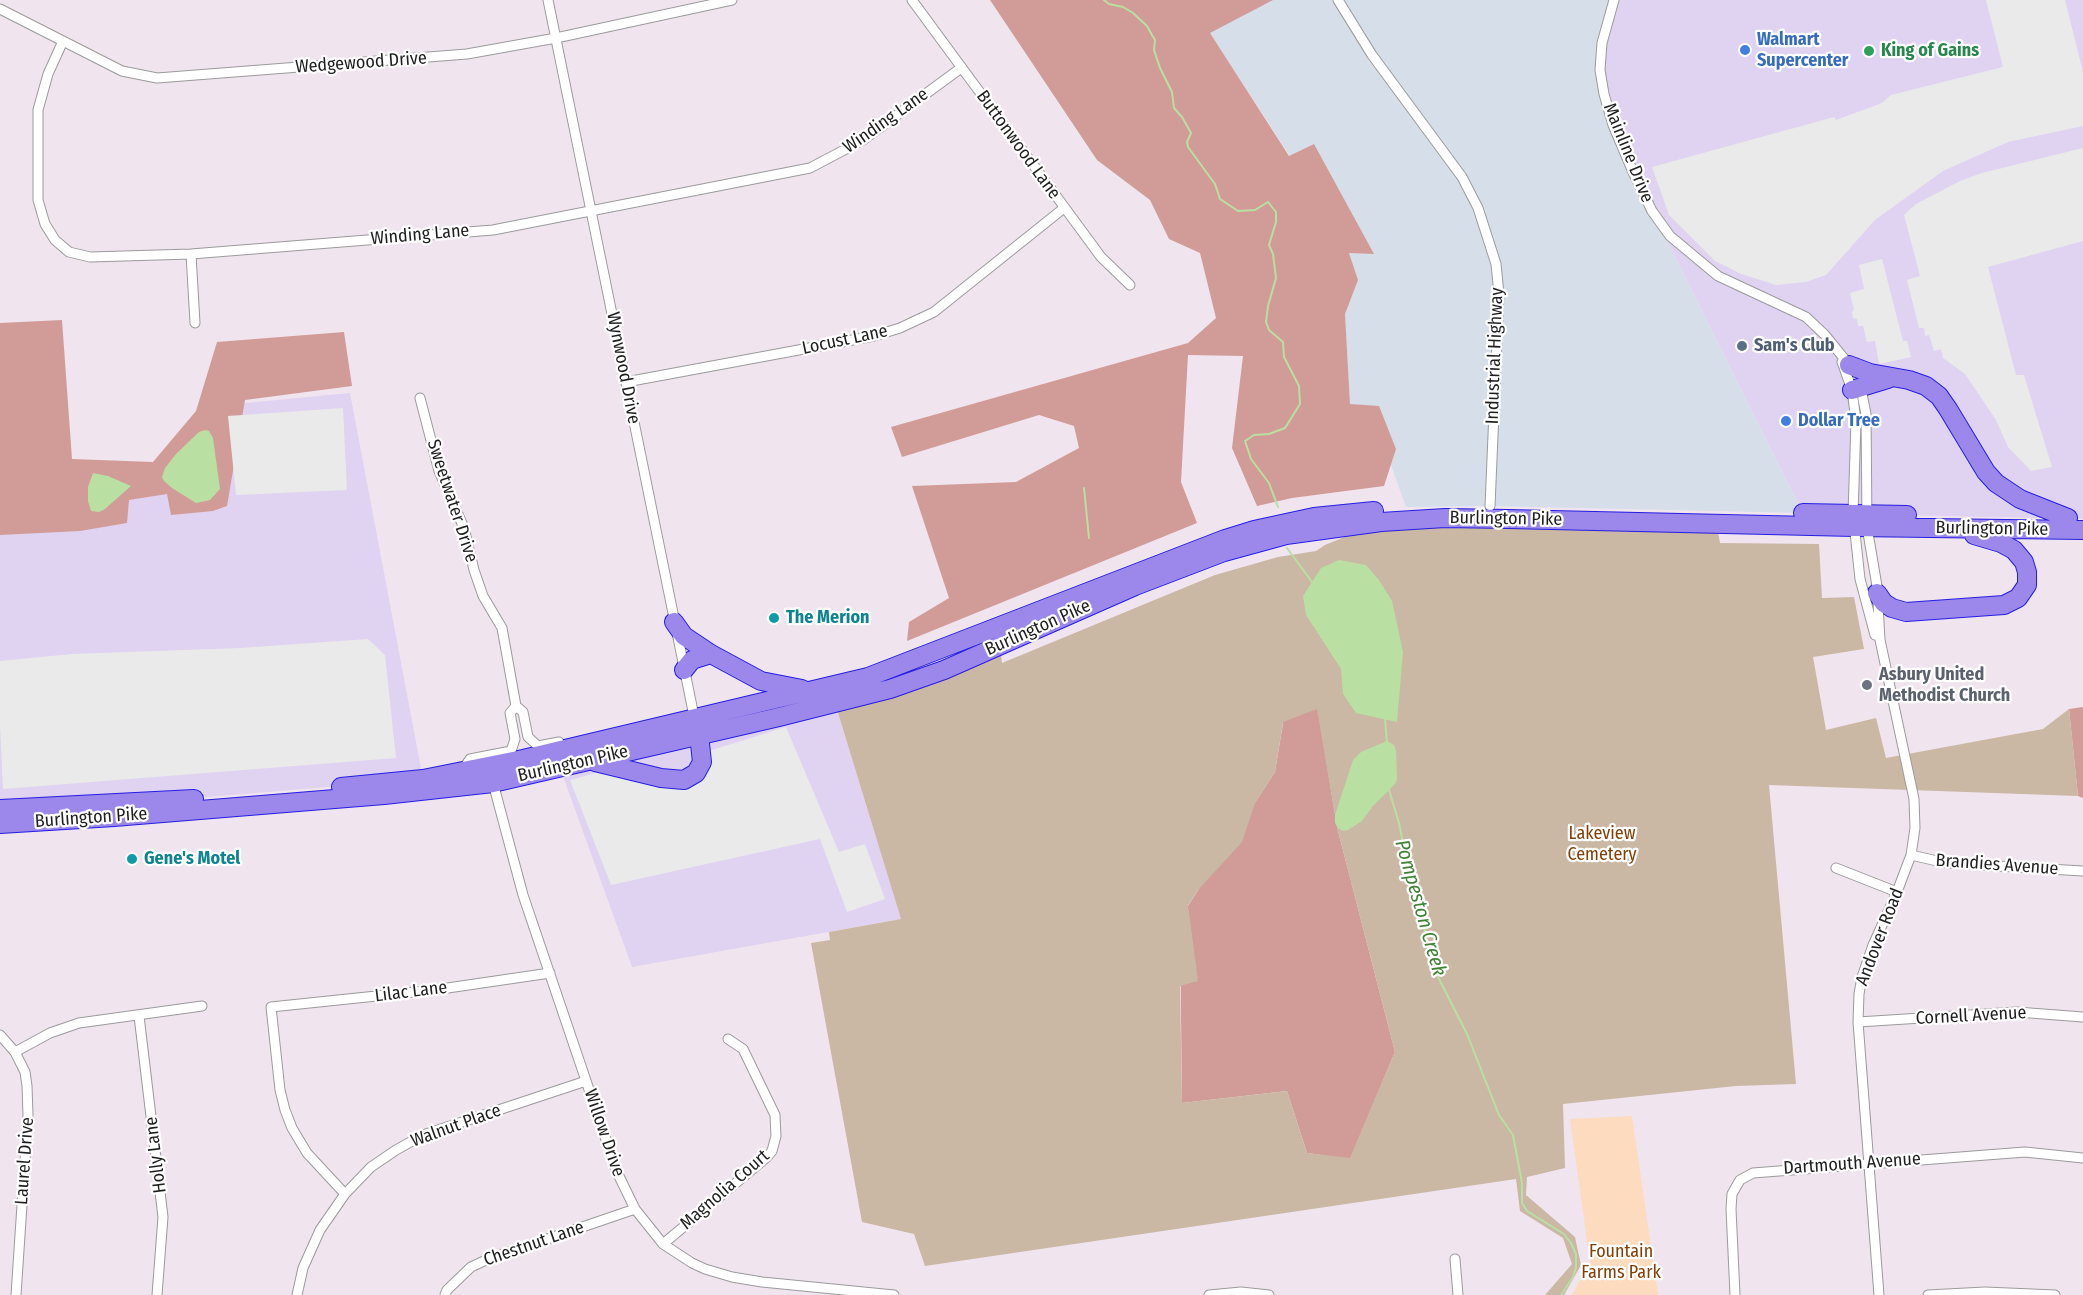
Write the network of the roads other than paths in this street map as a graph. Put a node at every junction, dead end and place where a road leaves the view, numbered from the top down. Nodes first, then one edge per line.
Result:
1 (548, 0) edge
2 (732, 0) edge
3 (912, 0) edge
4 (1338, 0) edge
5 (1614, 0) edge
6 (0, 9) edge
7 (556, 38) junction
8 (63, 41) junction
9 (961, 68) junction
10 (1064, 208) junction
11 (591, 211) junction
12 (191, 254) junction
13 (1131, 285) dead end
14 (195, 323) dead end
15 (1844, 359) junction
16 (1895, 377) junction
17 (626, 381) junction
18 (1857, 388) junction
19 (420, 398) dead end
20 (1490, 506) junction
21 (2075, 519) edge
22 (1861, 521) junction
23 (1952, 528) junction
24 (2083, 530) edge
25 (1877, 593) junction
26 (674, 622) junction
27 (711, 654) junction
28 (1882, 656) junction
29 (684, 670) junction
30 (813, 690) junction
31 (516, 706) junction
32 (697, 727) junction
33 (578, 747) junction
34 (591, 761) junction
35 (461, 772) junction
36 (494, 783) junction
37 (0, 809) edge
38 (0, 824) edge
39 (1911, 855) junction
40 (1836, 868) dead end
41 (2083, 871) edge
42 (1897, 892) junction
43 (550, 973) junction
44 (202, 1006) dead end
45 (139, 1016) junction
46 (2083, 1017) edge
47 (1858, 1022) junction
48 (0, 1035) edge
49 (728, 1039) dead end
50 (15, 1052) junction
51 (586, 1081) junction
52 (2083, 1158) edge
53 (1868, 1162) junction
54 (345, 1194) junction
55 (635, 1209) junction
56 (663, 1244) junction
57 (1455, 1259) dead end
58 (16, 1295) edge
59 (157, 1295) edge
60 (297, 1295) edge
61 (445, 1295) edge
62 (894, 1295) edge
63 (1209, 1295) edge
64 (1269, 1295) edge
65 (1458, 1295) edge
66 (1736, 1295) edge
67 (1879, 1295) edge
68 (1928, 1295) edge
69 (2055, 1295) edge

1 - 7 street, Wynwood Drive
2 - 7 street, Wedgewood Drive
3 - 9 street, Buttonwood Lane
4 - 20 street, Industrial Highway
5 - 15 street, Mainline Drive
6 - 8 street, Wedgewood Drive
7 - 8 street, Wedgewood Drive
7 - 11 street, Wynwood Drive
8 - 12 street, Winding Lane
9 - 10 street, Buttonwood Lane
9 - 11 street, Winding Lane
10 - 13 street, Buttonwood Lane
10 - 17 street, Locust Lane
11 - 12 street, Winding Lane
11 - 17 street, Wynwood Drive
12 - 14 street
15 - 16 highway
15 - 18 street, Andover Road
16 - 18 highway
16 - 21 highway
17 - 26 street, Wynwood Drive
18 - 22 street, Andover Road
18 - 22 street, Andover Road
19 - 31 street, Sweetwater Drive
20 - 22 highway, Burlington Pike
20 - 30 highway, Burlington Pike
21 - 22 highway, Burlington Pike
22 - 23 highway, Burlington Pike
22 - 25 street, Andover Road
22 - 28 street, Andover Road
22 - 32 highway, Burlington Pike
23 - 24 highway, Burlington Pike
23 - 25 highway
25 - 28 street, Andover Road
26 - 27 highway
26 - 29 street, Wynwood Drive
27 - 29 highway
27 - 30 highway
28 - 39 street, Andover Road
29 - 32 street, Wynwood Drive
30 - 32 highway, Burlington Pike
31 - 33 street, Sweetwater Drive
31 - 35 street, Sweetwater Drive
32 - 33 highway, Burlington Pike
32 - 34 highway, Burlington Pike
32 - 34 highway
33 - 35 highway, Burlington Pike
34 - 36 highway, Burlington Pike
35 - 37 highway, Burlington Pike
36 - 38 highway, Burlington Pike
36 - 43 street, Willow Drive
39 - 41 street, Brandies Avenue
39 - 42 street, Andover Road
40 - 42 street
42 - 47 street, Andover Road
43 - 51 street, Willow Drive
43 - 54 street, Lilac Lane
44 - 45 street
45 - 50 street
45 - 59 street, Holly Lane
46 - 47 street, Cornell Avenue
47 - 53 street, Andover Road
48 - 50 street, Laurel Drive
49 - 56 street, Magnolia Court
50 - 58 street, Laurel Drive
51 - 54 street, Walnut Place
51 - 55 street, Willow Drive
52 - 53 street, Dartmouth Avenue
53 - 66 street, Dartmouth Avenue
53 - 67 street, Andover Road
54 - 60 street, Walnut Place
55 - 56 street, Willow Drive
55 - 61 street, Chestnut Lane
56 - 62 street, Willow Drive
57 - 65 street
63 - 64 street
68 - 69 street

